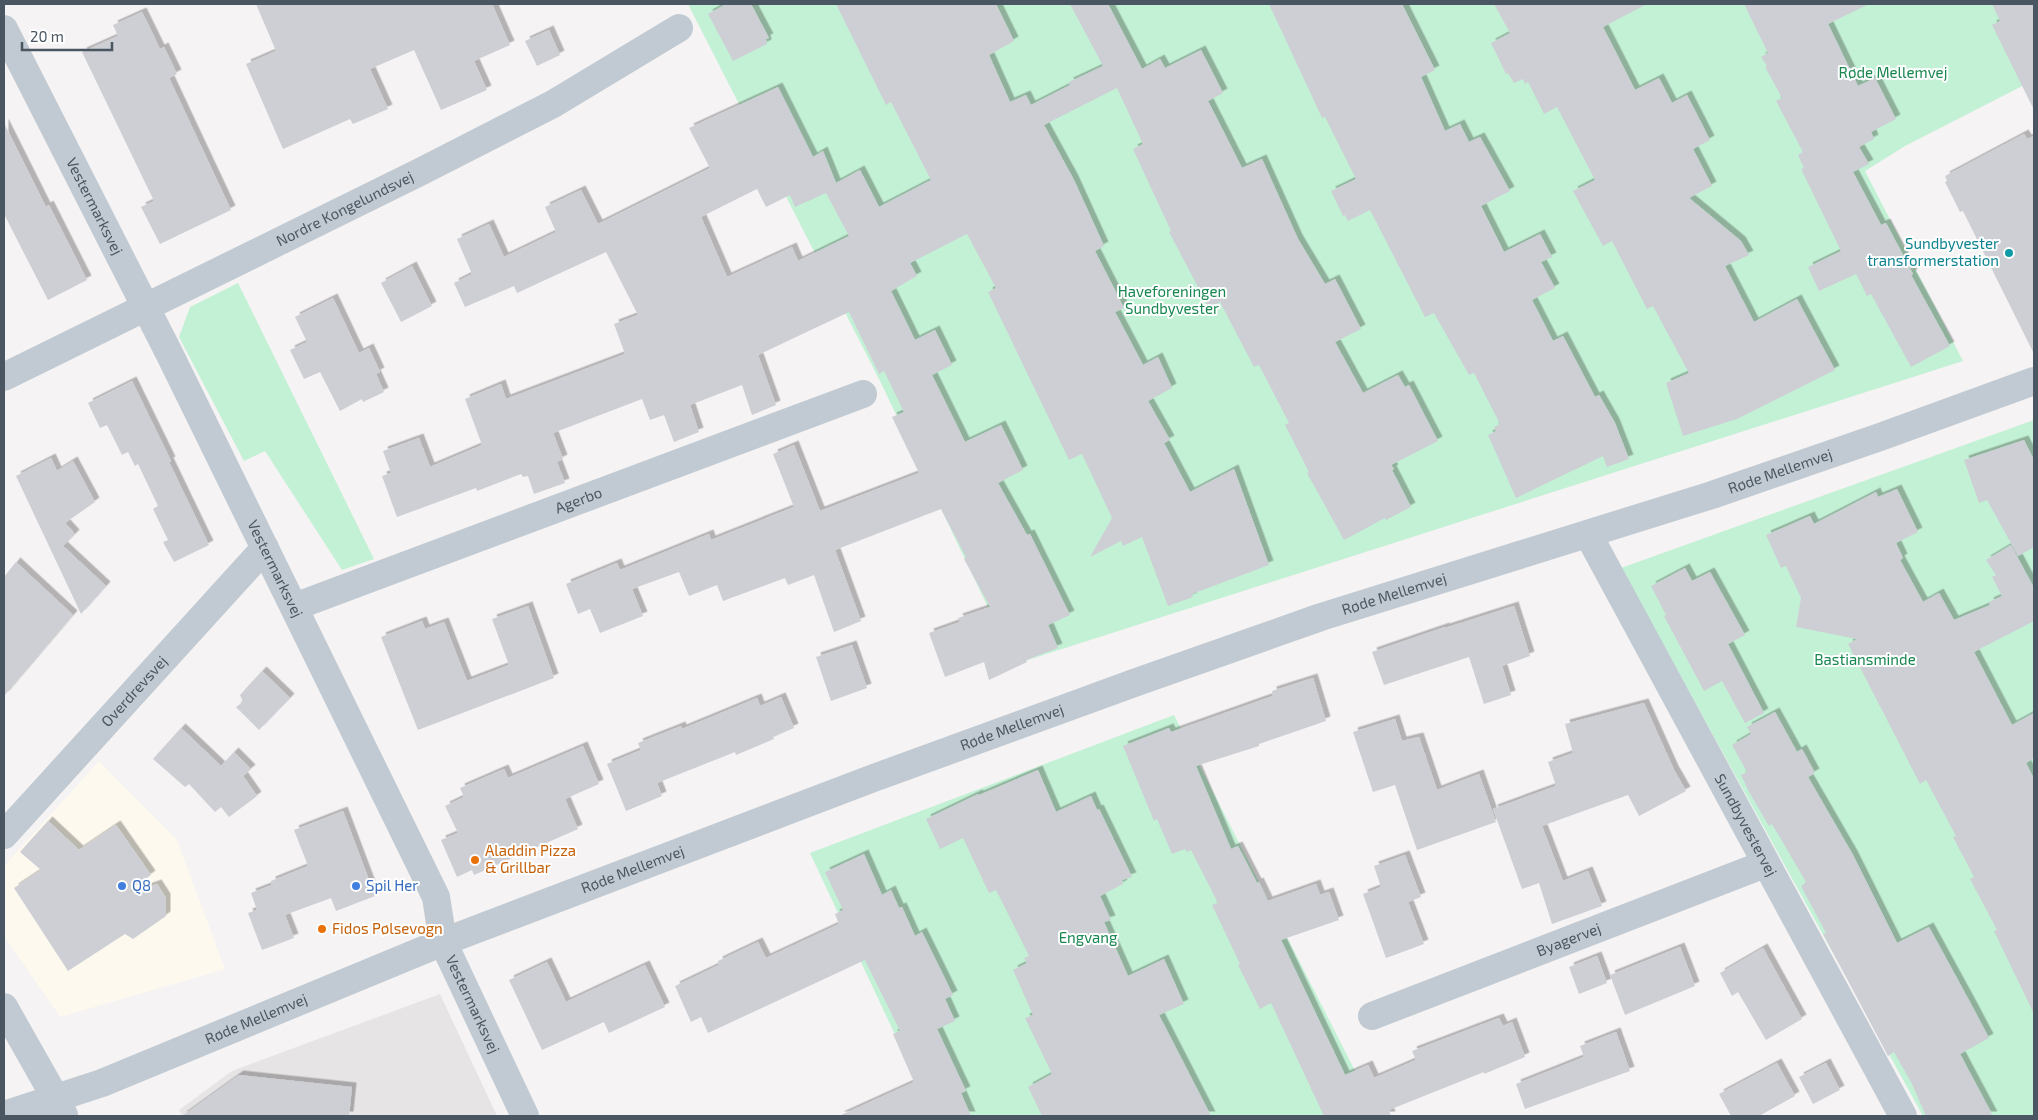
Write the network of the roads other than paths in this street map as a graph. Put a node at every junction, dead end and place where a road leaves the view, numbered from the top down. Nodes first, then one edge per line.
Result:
1 (679, 28) dead end
2 (4, 29) edge
3 (146, 307) junction
4 (4, 376) edge
5 (2034, 381) edge
6 (863, 394) dead end
7 (1588, 534) junction
8 (265, 548) junction
9 (294, 607) junction
10 (4, 835) edge
11 (1765, 864) junction
12 (443, 942) junction
13 (4, 1008) edge
14 (1372, 1016) dead end
15 (60, 1108) edge
16 (4, 1116) edge
17 (525, 1116) edge
18 (1903, 1116) edge

1 - 3 street, Nordre Kongelundsvej
2 - 3 street, Vestermarksvej
3 - 4 street, Nordre Kongelundsvej
3 - 8 street, Vestermarksvej
5 - 7 street, Røde Mellemvej
6 - 9 street, Agerbo
7 - 11 street, Sundbyvestervej
7 - 12 street, Røde Mellemvej
8 - 9 street, Vestermarksvej
8 - 10 street, Overdrevsvej
9 - 12 street, Vestermarksvej
11 - 14 street, Byagervej
11 - 18 street, Sundbyvestervej
12 - 15 street, Røde Mellemvej
12 - 17 street, Vestermarksvej
13 - 15 street
15 - 16 street, Røde Mellemvej

